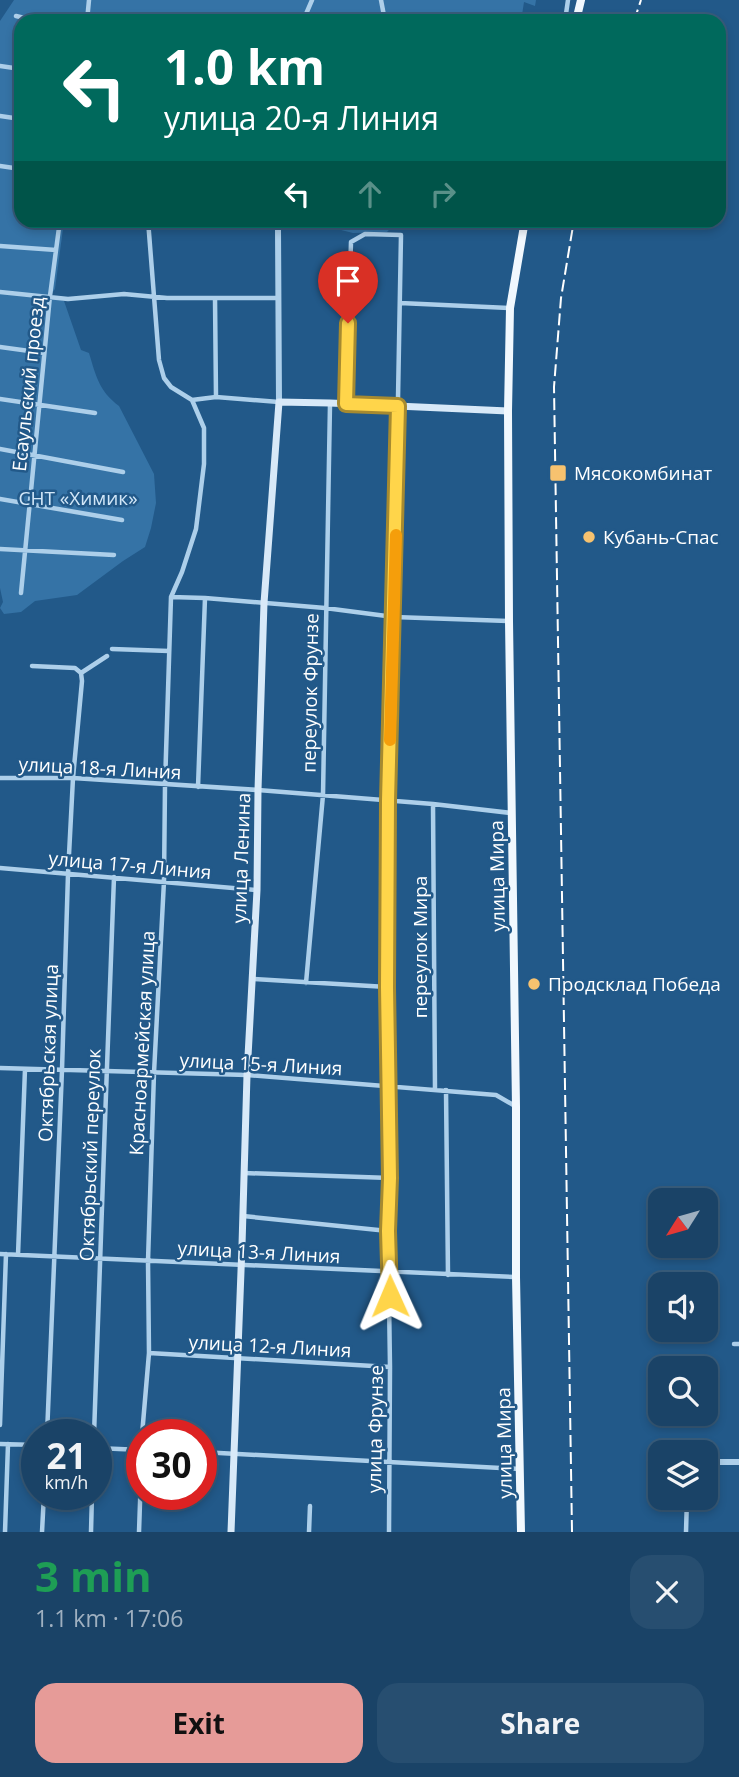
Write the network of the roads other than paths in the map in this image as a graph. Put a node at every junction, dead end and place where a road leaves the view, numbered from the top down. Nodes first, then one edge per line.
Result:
1 (59, 228) edge
2 (149, 228) edge
3 (278, 228) edge
4 (524, 228) edge
5 (0, 246) edge
6 (56, 250) junction
7 (0, 292) edge
8 (50, 296) junction
9 (154, 296) junction
10 (215, 298) junction
11 (278, 298) junction
12 (400, 303) junction
13 (510, 308) junction
14 (0, 347) edge
15 (44, 353) junction
16 (216, 397) junction
17 (0, 399) edge
18 (192, 400) junction
19 (279, 402) junction
20 (330, 402) junction
21 (39, 404) junction
22 (346, 404) junction
23 (398, 406) junction
24 (508, 411) junction
25 (95, 413) dead end
26 (0, 449) edge
27 (34, 454) junction
28 (123, 472) dead end
29 (0, 499) edge
30 (30, 505) junction
31 (122, 520) dead end
32 (0, 549) edge
33 (25, 550) junction
34 (114, 555) dead end
35 (21, 593) dead end
36 (171, 597) junction
37 (205, 598) junction
38 (264, 603) junction
39 (325, 608) junction
40 (394, 617) junction
41 (509, 621) junction
42 (112, 649) dead end
43 (169, 652) junction
44 (107, 656) dead end
45 (32, 666) dead end
46 (80, 673) junction
47 (0, 778) edge
48 (73, 778) junction
49 (165, 785) junction
50 (198, 787) junction
51 (258, 790) junction
52 (323, 795) junction
53 (388, 801) junction
54 (433, 804) junction
55 (512, 814) junction
56 (0, 868) edge
57 (68, 874) junction
58 (114, 877) junction
59 (164, 881) junction
60 (257, 890) junction
61 (251, 979) junction
62 (306, 983) junction
63 (387, 987) junction
64 (0, 1068) edge
65 (25, 1069) junction
66 (62, 1070) junction
67 (108, 1071) junction
68 (154, 1073) junction
69 (247, 1075) junction
70 (388, 1087) junction
71 (435, 1089) junction
72 (446, 1090) junction
73 (516, 1107) junction
74 (243, 1173) junction
75 (390, 1178) junction
76 (243, 1216) junction
77 (388, 1231) junction
78 (3, 1254) edge
79 (18, 1255) junction
80 (55, 1256) junction
81 (99, 1259) junction
82 (148, 1261) junction
83 (241, 1264) junction
84 (390, 1272) junction
85 (448, 1275) junction
86 (516, 1277) junction
87 (149, 1353) junction
88 (238, 1359) junction
89 (390, 1367) junction
90 (48, 1419) edge
91 (94, 1419) edge
92 (143, 1419) edge
93 (0, 1425) edge
94 (0, 1444) edge
95 (8, 1444) junction
96 (21, 1444) edge
97 (217, 1452) edge
98 (234, 1453) junction
99 (388, 1462) junction
100 (718, 1462) edge
101 (739, 1462) edge
102 (520, 1469) junction
103 (310, 1506) dead end
104 (44, 1510) edge
105 (92, 1510) edge
106 (140, 1510) edge
107 (687, 1510) edge
108 (5, 1532) edge
109 (43, 1532) edge
110 (91, 1532) edge
111 (139, 1532) edge
112 (231, 1532) edge
113 (309, 1532) edge
114 (389, 1532) edge
115 (521, 1532) edge
116 (686, 1532) edge

1 - 6 street, Есаульский проезд
2 - 9 street
3 - 11 street, улица Ленина
4 - 13 main road, улица Мира
5 - 6 street
6 - 8 street, Есаульский проезд
7 - 8 street
8 - 9 street
8 - 15 street, Есаульский проезд
9 - 10 street
9 - 18 street
10 - 11 street
10 - 16 street
11 - 19 street, улица Ленина
12 - 13 street
12 - 22 street, улица Фрунзе
12 - 23 street, улица Фрунзе
13 - 24 main road, улица Мира
14 - 15 street
15 - 21 street, Есаульский проезд
16 - 18 street
16 - 19 street
17 - 21 street
18 - 36 street, Красноармейская улица
19 - 20 main road
19 - 38 main road, улица Ленина
20 - 22 main road
20 - 39 street, переулок Фрунзе
21 - 25 street
21 - 27 street, Есаульский проезд
22 - 23 main road
23 - 24 main road
23 - 40 street, улица Фрунзе
24 - 41 main road, улица Мира
26 - 27 street
27 - 28 street
27 - 30 street, Есаульский проезд
29 - 30 street
30 - 31 street
30 - 33 street, Есаульский проезд
32 - 33 street
33 - 34 street
33 - 35 street, Есаульский проезд
36 - 37 street
36 - 43 street, Красноармейская улица
37 - 38 street
37 - 50 street, улица 18-я Линия
38 - 39 street
38 - 51 main road, улица Ленина
39 - 40 street
39 - 52 street, переулок Фрунзе
40 - 41 street
40 - 53 street, улица Фрунзе
41 - 55 main road, улица Мира
42 - 43 street
43 - 49 street, Красноармейская улица
44 - 46 street
45 - 46 street
46 - 48 street, Октябрьская улица
47 - 48 street, улица 18-я Линия
48 - 49 street, улица 18-я Линия
48 - 57 street, Октябрьская улица
49 - 50 street, улица 18-я Линия
49 - 59 street, Красноармейская улица
50 - 51 street, улица 18-я Линия
51 - 52 street, улица 18-я Линия
51 - 60 main road, улица Ленина
52 - 53 street, улица 18-я Линия
52 - 62 street, переулок Фрунзе
53 - 54 street, улица 18-я Линия
53 - 63 street, улица Фрунзе
54 - 55 street, улица 18-я Линия
54 - 71 street, переулок Мира
55 - 73 main road, улица Мира
56 - 57 street, улица 17-я Линия
57 - 58 street, улица 17-я Линия
57 - 66 street, Октябрьская улица
58 - 59 street, улица 17-я Линия
58 - 67 street, Октябрьский переулок
59 - 60 street, улица 17-я Линия
59 - 68 street, Красноармейская улица
60 - 61 main road, улица Ленина
61 - 62 street
61 - 69 main road, улица Ленина
62 - 63 street
63 - 70 street, улица Фрунзе
64 - 65 street, улица 15-я Линия
65 - 66 street, улица 15-я Линия
65 - 79 street
66 - 67 street, улица 15-я Линия
66 - 80 street, Октябрьская улица
67 - 68 street, улица 15-я Линия
67 - 81 street, Октябрьский переулок
68 - 69 street, улица 15-я Линия
68 - 82 street, Красноармейская улица
69 - 70 street, улица 15-я Линия
69 - 74 main road, улица Ленина
70 - 71 street, улица 15-я Линия
70 - 75 street, улица Фрунзе
71 - 72 street, улица 15-я Линия
72 - 73 street, улица 15-я Линия
72 - 85 street
73 - 86 main road, улица Мира
74 - 75 street
74 - 76 main road, улица Ленина
75 - 77 street, улица Фрунзе
76 - 77 street
76 - 83 main road, улица Ленина
77 - 84 street, улица Фрунзе
78 - 79 street, улица 13-я Линия
78 - 93 street
79 - 80 street, улица 13-я Линия
80 - 81 street, улица 13-я Линия
80 - 90 street, Октябрьская улица
81 - 82 street, улица 13-я Линия
81 - 91 street, Октябрьский переулок
82 - 83 street, улица 13-я Линия
82 - 87 street, Красноармейская улица
83 - 84 street, улица 13-я Линия
83 - 88 main road, улица Ленина
84 - 85 street, улица 13-я Линия
84 - 89 street, улица Фрунзе
85 - 86 street, улица 13-я Линия
86 - 102 main road, улица Мира
87 - 88 street, улица 12-я Линия
87 - 92 street, Красноармейская улица
88 - 89 street, улица 12-я Линия
88 - 98 main road, улица Ленина
89 - 99 street, улица Фрунзе
94 - 95 street
95 - 96 street
95 - 108 street
97 - 98 street
98 - 99 street
98 - 112 main road, улица Ленина
99 - 102 street
99 - 114 street, улица Фрунзе
100 - 101 street
102 - 115 main road, улица Мира
103 - 113 street
104 - 109 street
105 - 110 street
106 - 111 street
107 - 116 street

